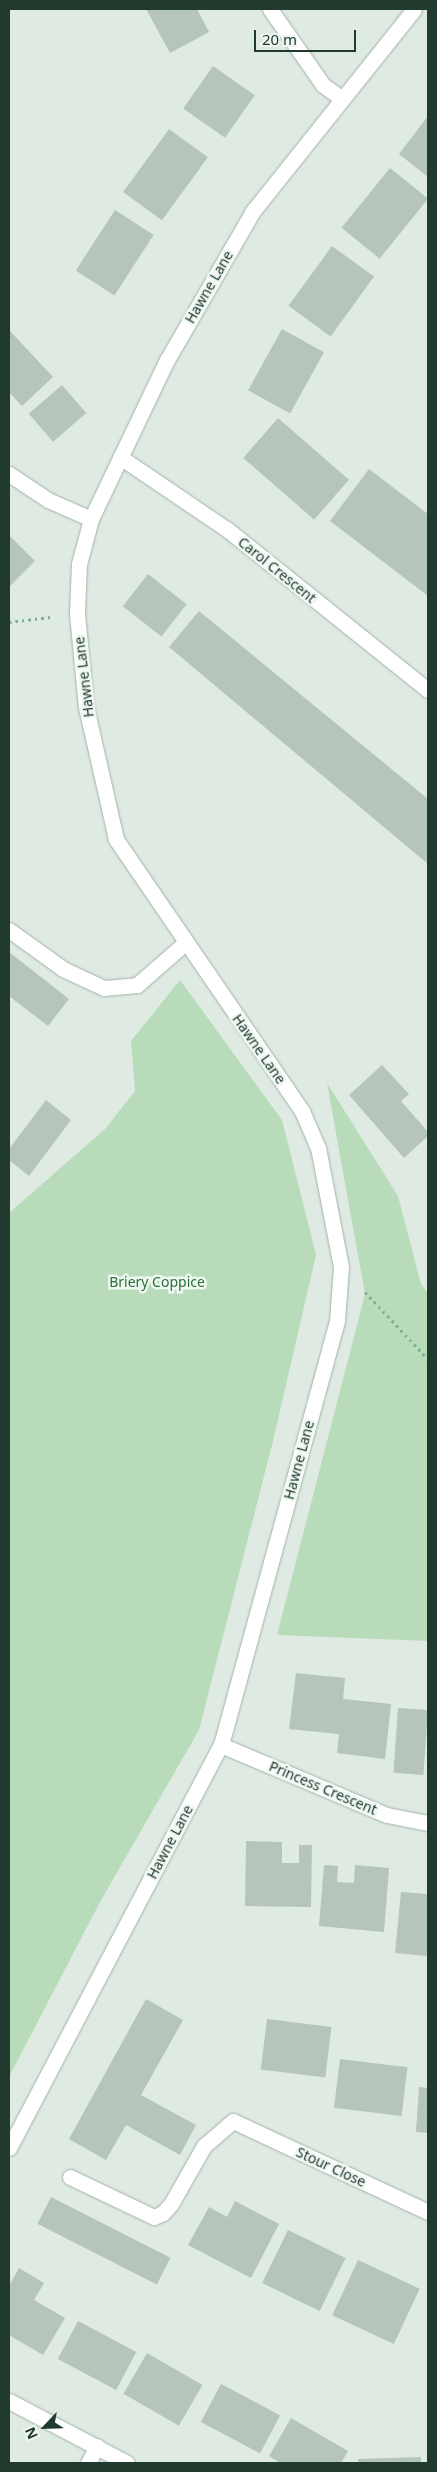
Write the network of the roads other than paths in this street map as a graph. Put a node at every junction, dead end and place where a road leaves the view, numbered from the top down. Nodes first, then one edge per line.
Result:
1 (270, 9) edge
2 (414, 9) edge
3 (342, 98) junction
4 (120, 457) junction
5 (9, 474) edge
6 (91, 519) junction
7 (428, 690) edge
8 (9, 930) edge
9 (186, 943) junction
10 (221, 1745) junction
11 (428, 1823) edge
12 (9, 2148) edge
13 (70, 2177) dead end
14 (428, 2212) edge
15 (9, 2401) edge
16 (98, 2446) junction
17 (88, 2463) edge
18 (127, 2463) edge

1 - 3 street
2 - 3 street, Hawne Lane
3 - 4 street, Hawne Lane
4 - 6 street, Hawne Lane
4 - 7 street, Carol Crescent
5 - 6 street
6 - 9 street, Hawne Lane
8 - 9 street
9 - 10 street, Hawne Lane
10 - 11 street, Princess Crescent
10 - 12 street, Hawne Lane
13 - 14 street, Stour Close
15 - 16 street
16 - 17 street
16 - 18 street

